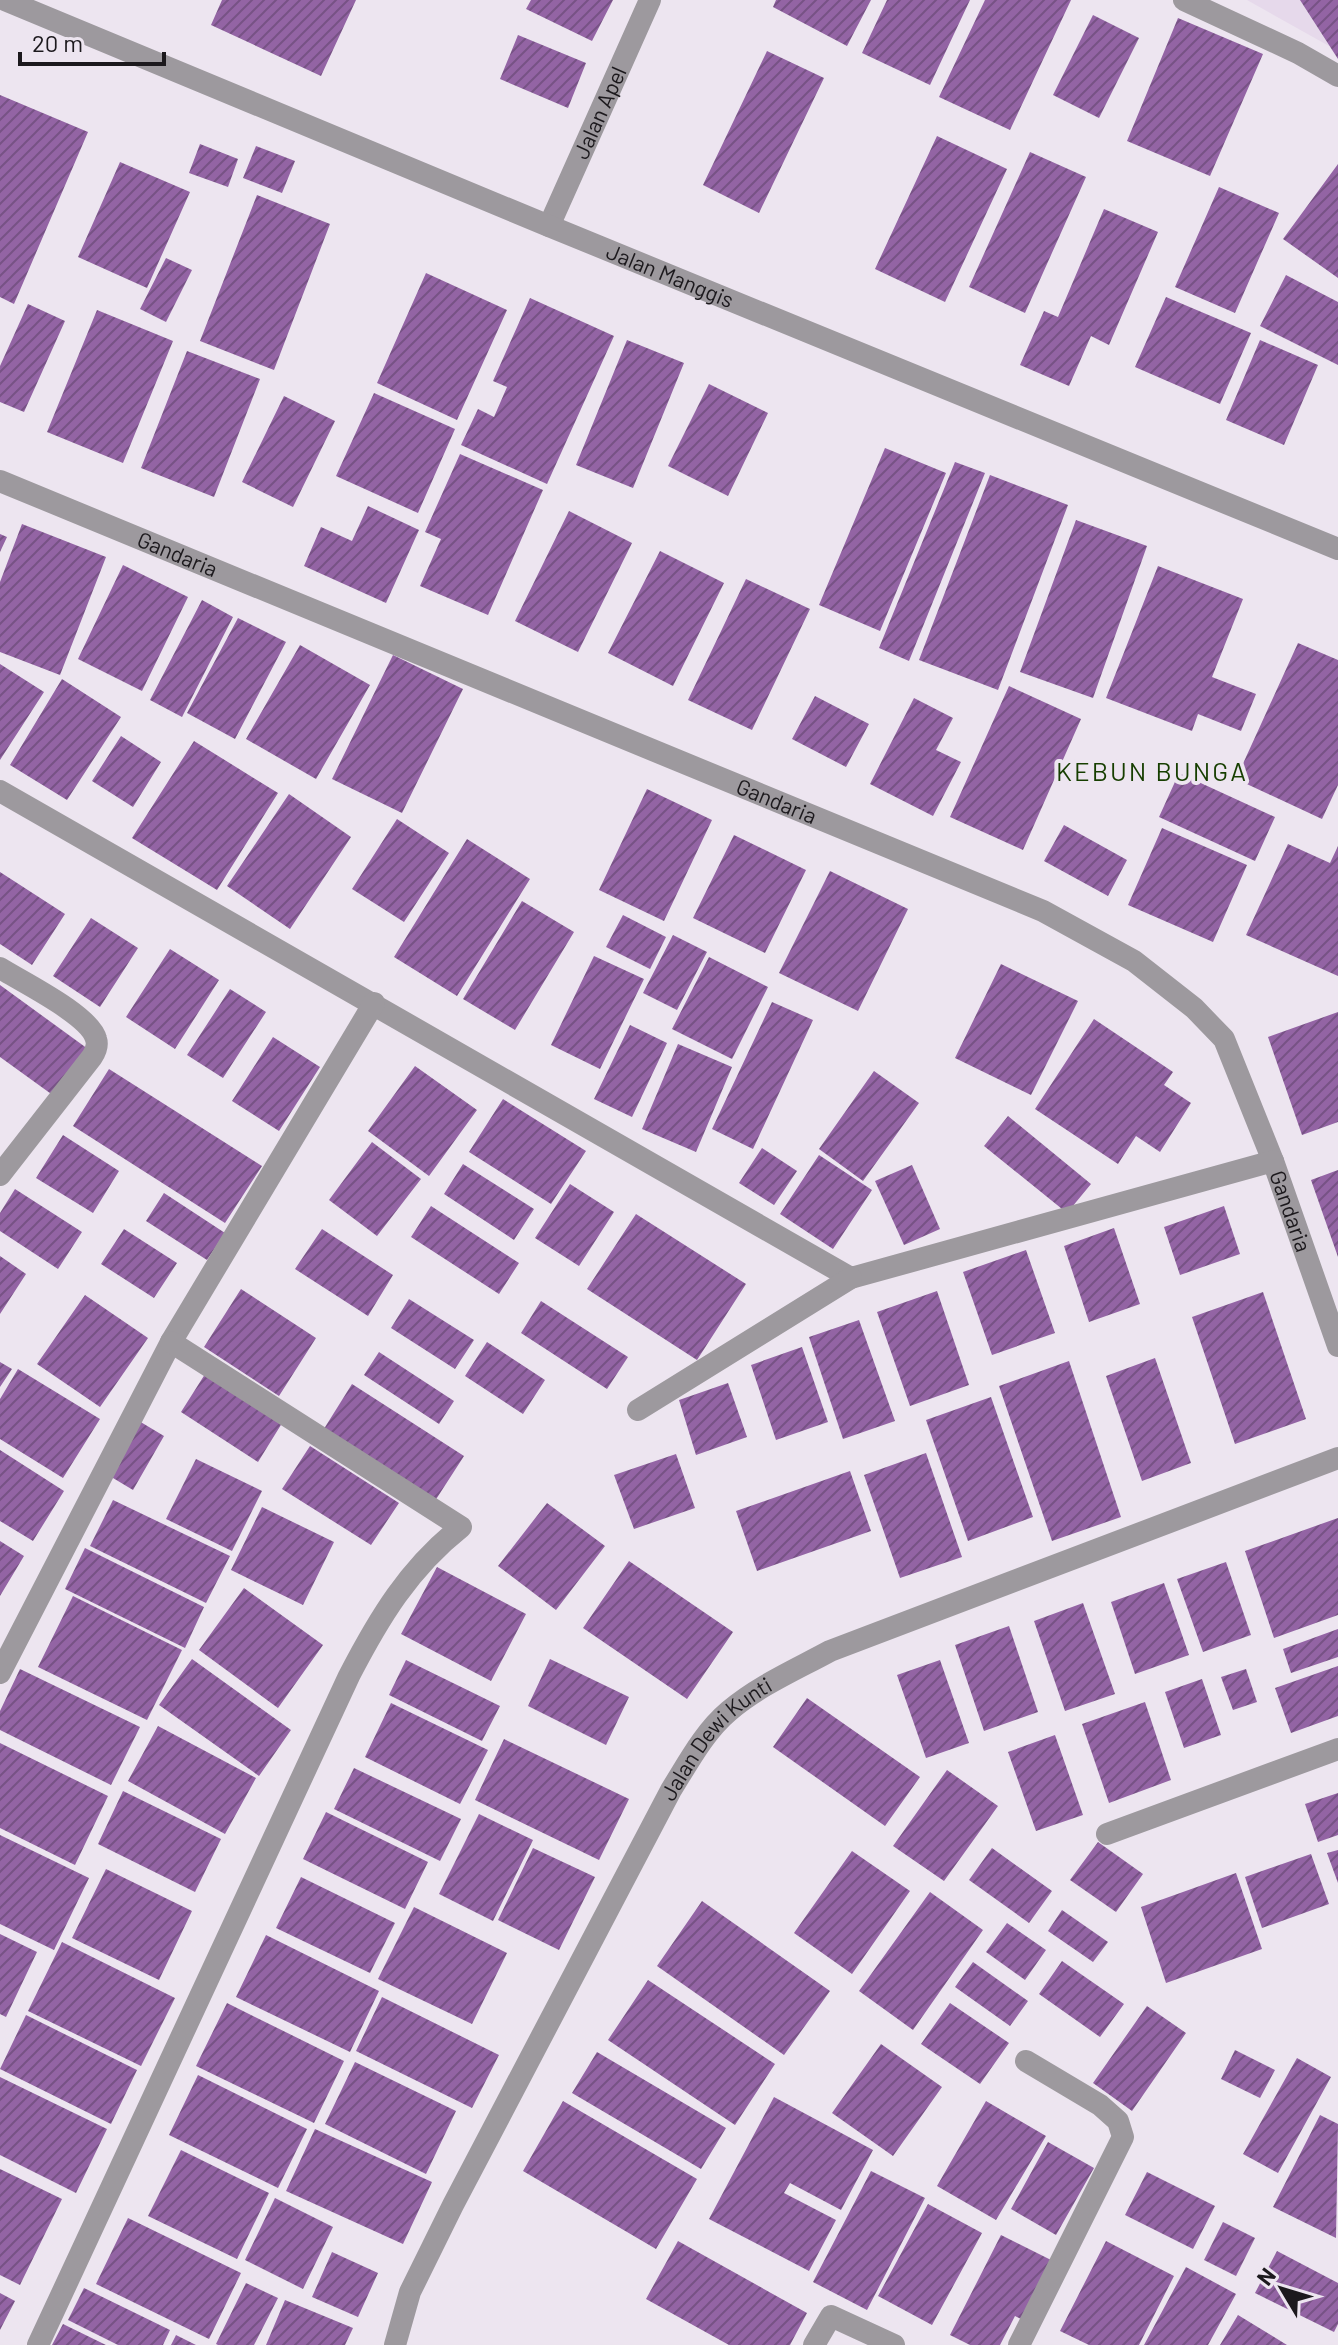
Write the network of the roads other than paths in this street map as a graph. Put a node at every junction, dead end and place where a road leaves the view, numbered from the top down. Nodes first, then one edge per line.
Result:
1 (5, 0) edge
2 (650, 0) edge
3 (1184, 0) edge
4 (1338, 76) edge
5 (549, 226) junction
6 (0, 481) edge
7 (1338, 549) edge
8 (0, 791) edge
9 (0, 968) edge
10 (374, 1003) junction
11 (1273, 1161) junction
12 (0, 1175) edge
13 (851, 1278) junction
14 (171, 1342) junction
15 (1338, 1346) edge
16 (638, 1410) dead end
17 (1338, 1458) edge
18 (0, 1673) edge
19 (1338, 1749) edge
20 (1107, 1834) dead end
21 (1026, 2061) dead end
22 (38, 2345) edge
23 (395, 2345) edge
24 (814, 2345) edge
25 (894, 2345) edge
26 (1019, 2345) edge

1 - 5 street, Jalan Manggis
2 - 5 street, Jalan Apel
3 - 4 street
5 - 7 street, Jalan Manggis
6 - 11 street, Gandaria
8 - 10 street
9 - 12 street
10 - 13 street
10 - 14 street
11 - 13 street
11 - 15 street, Gandaria
13 - 16 street
14 - 18 street
14 - 22 street
17 - 23 street, Jalan Dewi Kunti
19 - 20 street
21 - 26 street
24 - 25 street

